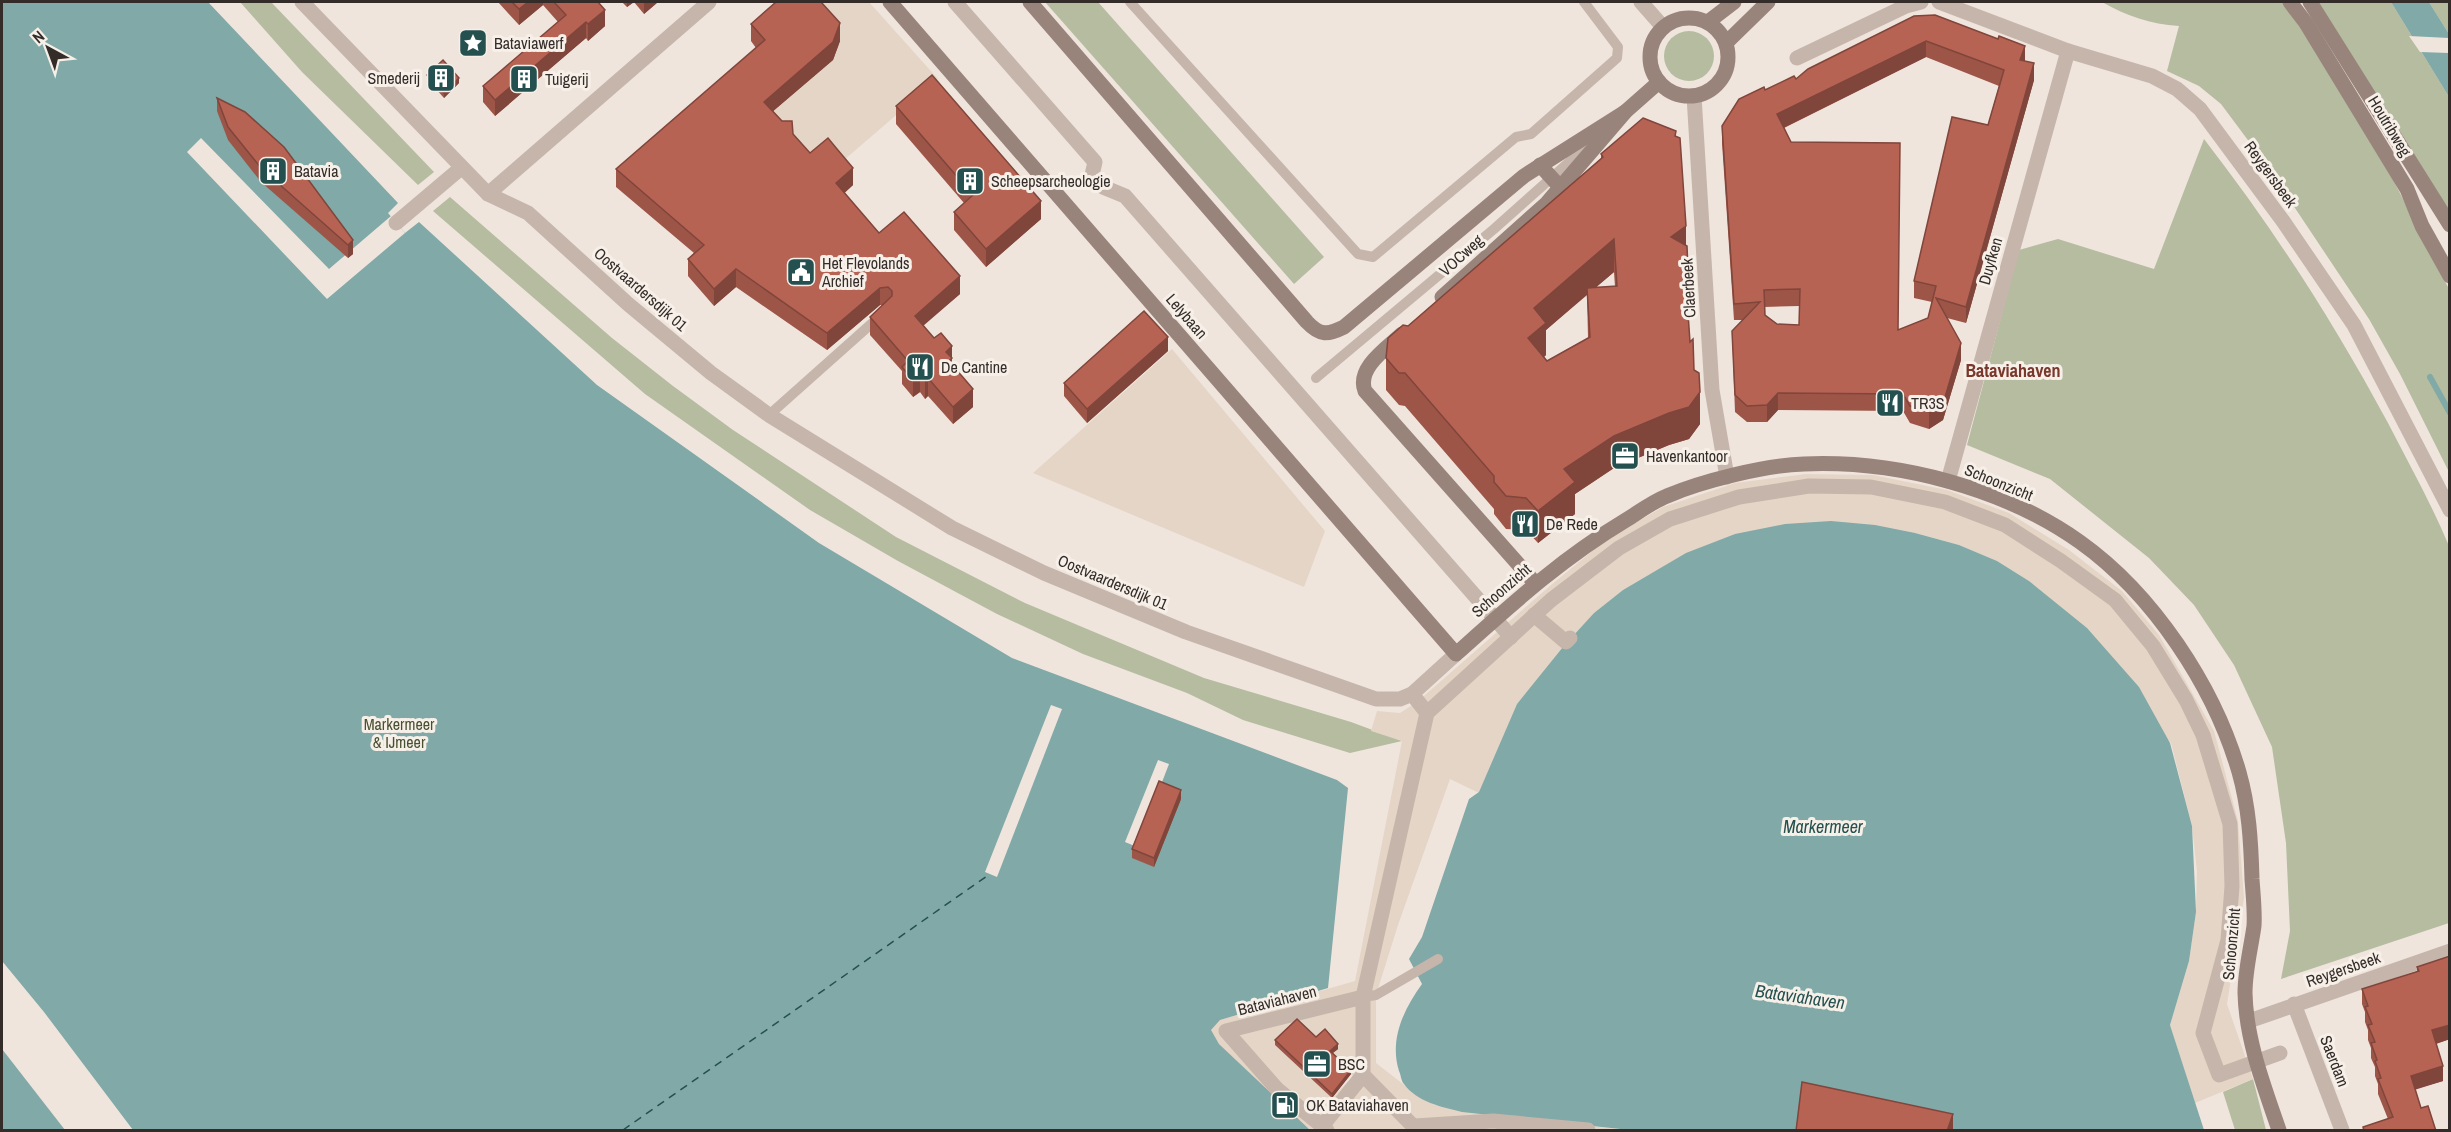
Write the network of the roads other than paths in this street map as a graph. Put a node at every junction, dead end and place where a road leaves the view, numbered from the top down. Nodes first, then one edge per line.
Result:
1 (302, 2) edge
2 (709, 2) edge
3 (890, 2) edge
4 (955, 2) edge
5 (1030, 2) edge
6 (1130, 2) edge
7 (1584, 2) edge
8 (1641, 2) edge
9 (1734, 2) edge
10 (1768, 2) edge
11 (1921, 2) edge
12 (1939, 2) edge
13 (2290, 2) edge
14 (2310, 2) edge
15 (1708, 22) junction
16 (1663, 27) junction
17 (1726, 43) junction
18 (2068, 51) junction
19 (1797, 58) dead end
20 (1659, 82) junction
21 (1694, 96) junction
22 (1625, 112) junction
23 (1540, 165) junction
24 (461, 168) junction
25 (1556, 182) junction
26 (488, 194) junction
27 (396, 223) dead end
28 (2450, 225) edge
29 (2450, 276) edge
30 (1433, 304) edge
31 (885, 311) edge
32 (1416, 320) edge
33 (1316, 378) dead end
34 (770, 414) junction
35 (1727, 477) junction
36 (1948, 481) junction
37 (2450, 510) edge
38 (1535, 583) junction
39 (1534, 615) junction
40 (1494, 620) junction
41 (1510, 637) junction
42 (1566, 642) dead end
43 (1456, 654) junction
44 (1412, 694) junction
45 (1428, 713) junction
46 (2450, 951) edge
47 (1438, 959) dead end
48 (1363, 997) junction
49 (2294, 1004) junction
50 (2249, 1021) junction
51 (2280, 1053) dead end
52 (2257, 1062) junction
53 (1364, 1075) junction
54 (1416, 1128) edge
55 (1325, 1129) edge
56 (1588, 1131) edge
57 (2278, 1131) edge
58 (2342, 1131) edge

1 - 24 street, Oostvaardersdijk 01
2 - 26 street
3 - 43 street, Lelybaan
4 - 40 street, Lelybaan
5 - 23 street, VOCweg
6 - 7 lane
8 - 16 street
9 - 15 street
10 - 17 street
11 - 19 street
12 - 18 street, Reygersbeek
13 - 29 street, Houtribweg
14 - 28 street, Houtribweg
15 - 16 street
15 - 17 street
16 - 20 street
17 - 21 street
18 - 36 street, Duyfken
18 - 37 street, Reygersbeek
20 - 21 street
20 - 22 street, VOCweg
21 - 35 street, Claerbeek
22 - 23 street, VOCweg
22 - 25 street, VOCweg
23 - 25 street
24 - 26 street, Oostvaardersdijk 01
24 - 27 street
25 - 30 street, VOCweg
25 - 33 lane
26 - 34 street, Oostvaardersdijk 01
31 - 34 lane
32 - 38 street
34 - 44 street, Oostvaardersdijk 01
35 - 36 street, Schoonzicht
35 - 38 street, Schoonzicht
36 - 50 street, Schoonzicht
38 - 40 street, Schoonzicht
39 - 41 street
39 - 42 street
39 - 52 street
40 - 41 street
40 - 43 street, Schoonzicht
41 - 45 street
43 - 44 street
44 - 45 street
45 - 48 street
46 - 49 street, Reygersbeek
47 - 48 lane, Bataviahaven
48 - 53 street
48 - 55 street, Bataviahaven
49 - 50 street, Reygersbeek
49 - 58 street, Saerdam
50 - 52 street, Schoonzicht
51 - 52 street
52 - 57 street, Schoonzicht
53 - 54 street
53 - 55 street, Bataviahaven
54 - 56 street

